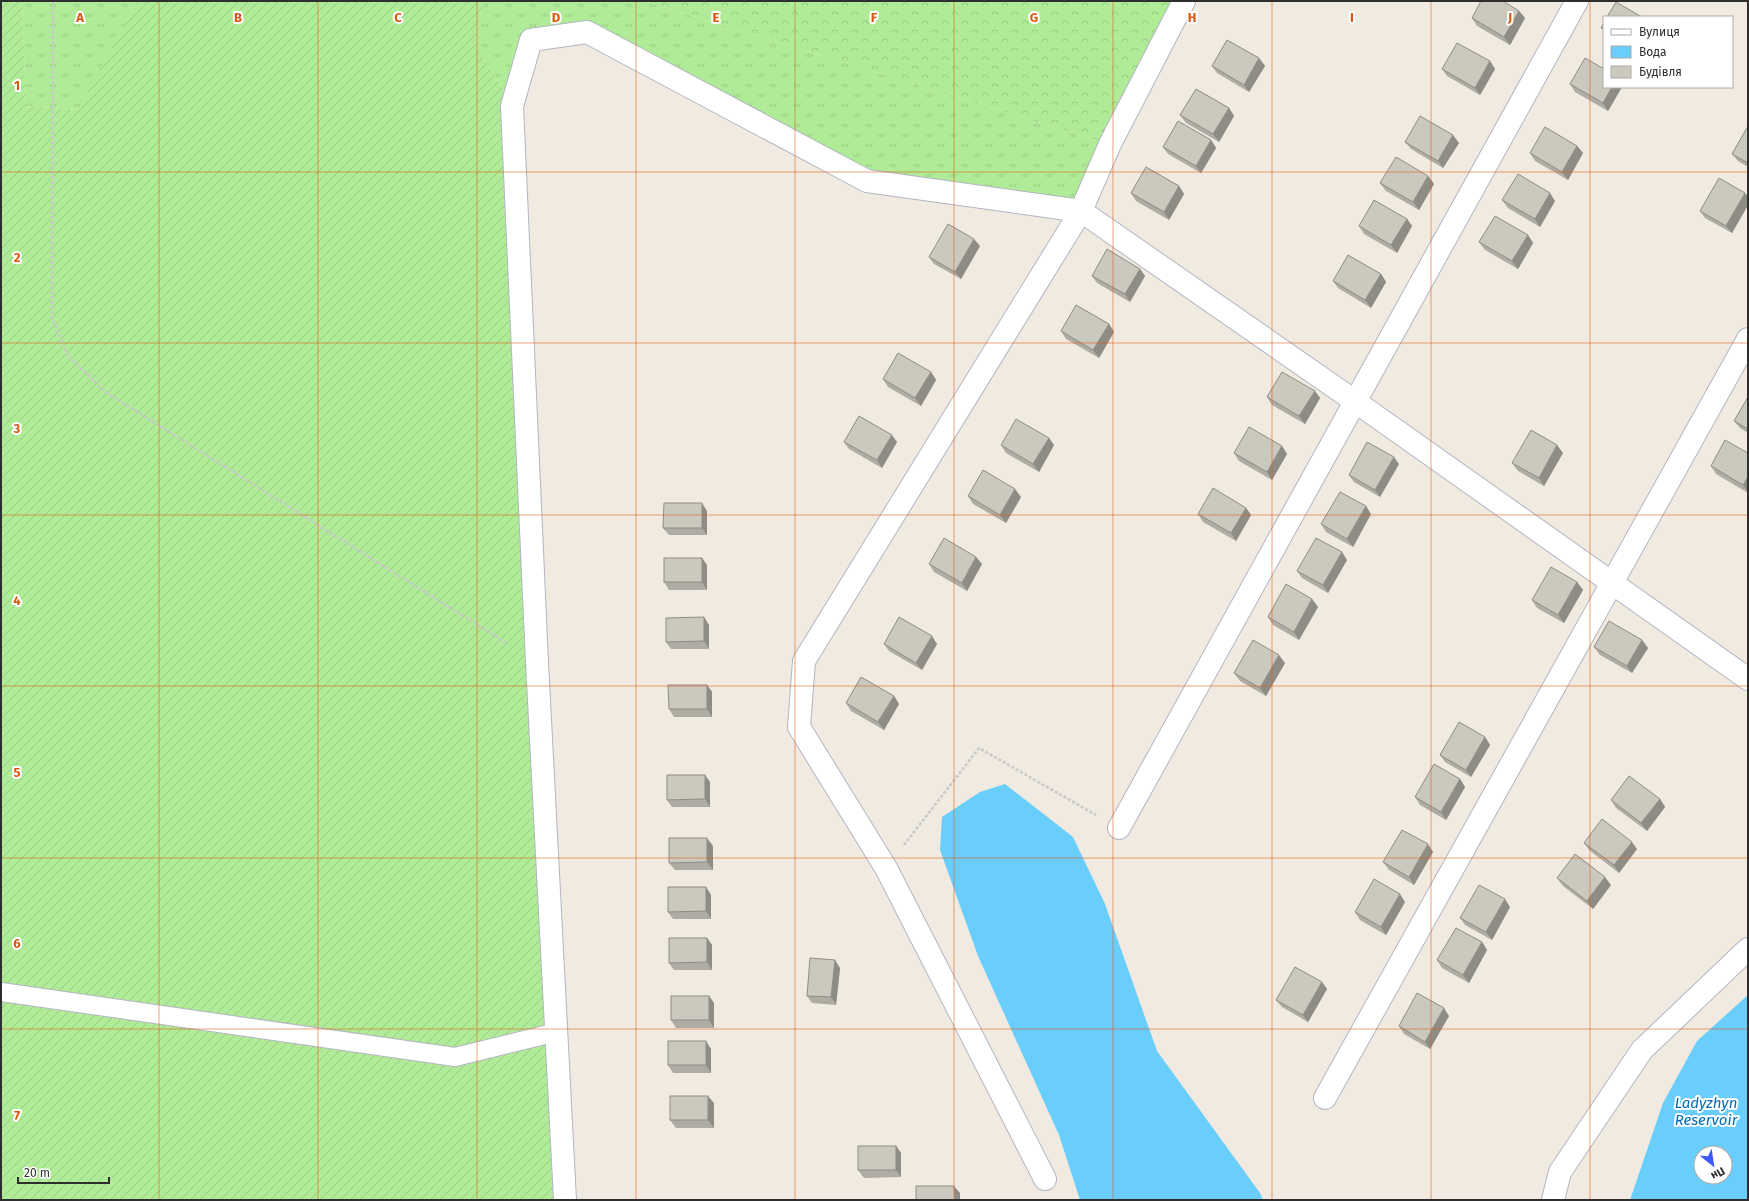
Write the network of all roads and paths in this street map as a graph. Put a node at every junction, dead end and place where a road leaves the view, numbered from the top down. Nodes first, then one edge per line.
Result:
1 (53, 1) edge
2 (1184, 1) edge
3 (1577, 1) edge
4 (1081, 210) junction
5 (1748, 339) edge
6 (1356, 402) junction
7 (1612, 583) junction
8 (537, 662) junction
9 (1748, 679) edge
10 (1119, 828) joint
11 (886, 868) junction
12 (1748, 948) edge
13 (1, 992) edge
14 (556, 1032) junction
15 (1325, 1098) dead end
16 (1044, 1179) dead end
17 (564, 1200) edge
18 (1553, 1200) edge

1 - 8 path
2 - 4 street
3 - 6 street
4 - 6 street
4 - 8 street
4 - 11 street
5 - 7 street
6 - 7 street
6 - 10 street
7 - 9 street
7 - 15 street
8 - 14 street
10 - 11 path
11 - 16 street
12 - 18 street
13 - 14 lane
14 - 17 street

